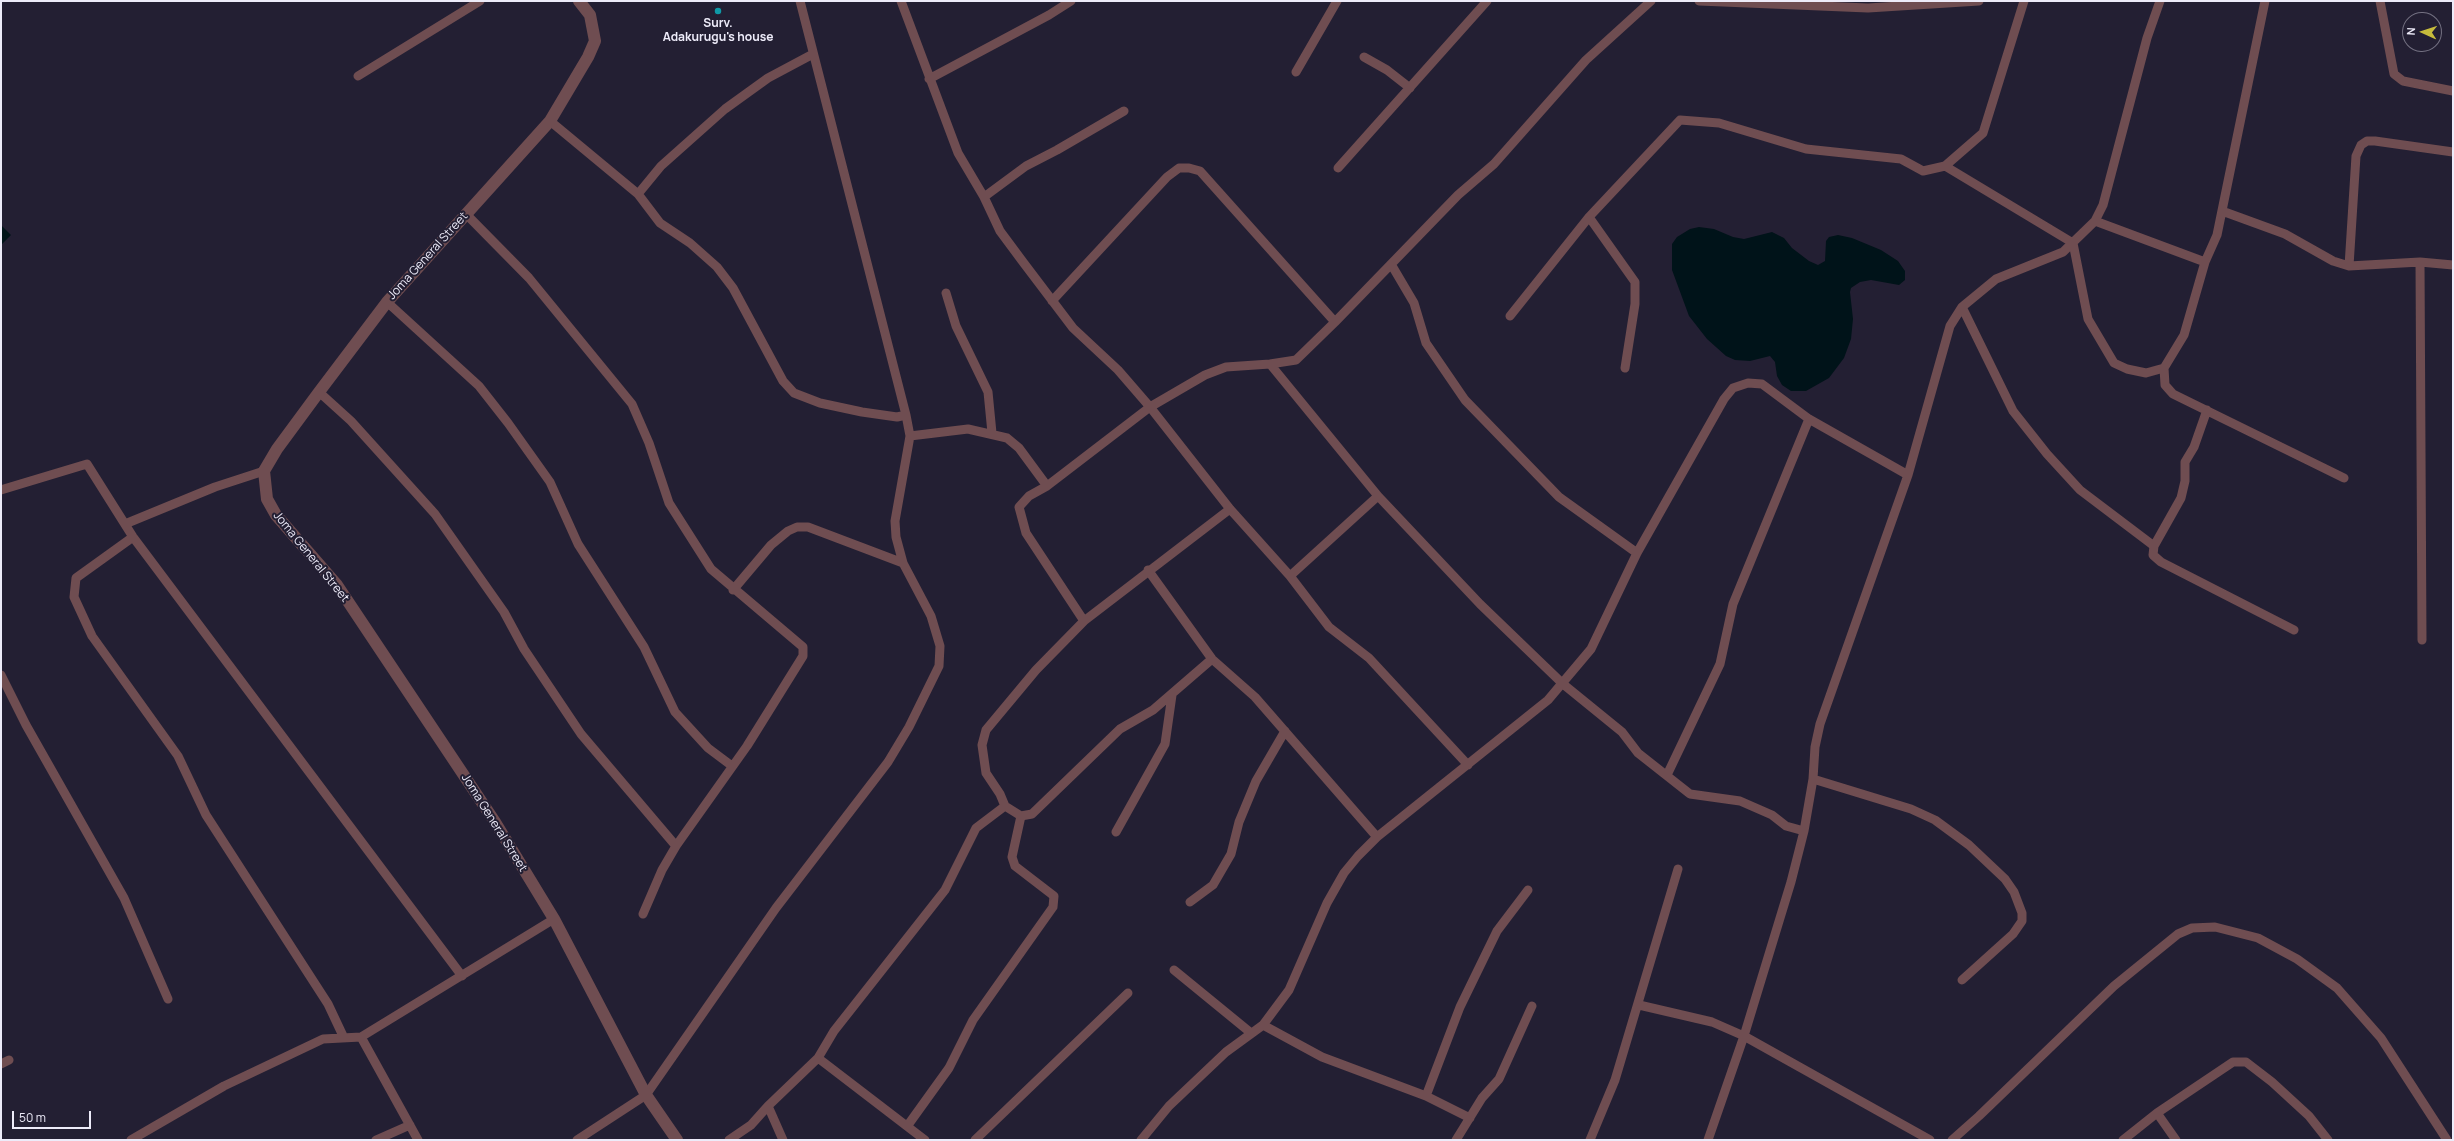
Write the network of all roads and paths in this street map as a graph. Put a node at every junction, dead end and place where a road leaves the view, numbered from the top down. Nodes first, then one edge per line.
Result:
1 (480, 1) edge
2 (580, 1) edge
3 (800, 1) edge
4 (901, 1) edge
5 (1071, 1) edge
6 (1337, 1) edge
7 (1487, 1) edge
8 (1651, 1) edge
9 (1699, 1) edge
10 (1979, 1) edge
11 (2024, 1) edge
12 (2160, 1) edge
13 (2265, 1) edge
14 (2380, 1) edge
15 (813, 54) junction
16 (1364, 57) dead end
17 (1296, 72) dead end
18 (358, 76) dead end
19 (929, 79) junction
20 (1410, 88) junction
21 (2453, 90) edge
22 (1124, 111) dead end
23 (550, 121) junction
24 (2453, 152) edge
25 (1945, 166) junction
26 (1338, 168) dead end
27 (638, 194) junction
28 (984, 197) junction
29 (2222, 211) junction
30 (466, 214) junction
31 (1589, 217) junction
32 (2096, 221) junction
33 (2073, 244) junction
34 (2205, 262) junction
35 (2420, 262) junction
36 (1391, 264) junction
37 (2453, 265) edge
38 (2349, 266) junction
39 (946, 294) dead end
40 (1052, 301) junction
41 (388, 302) junction
42 (1962, 307) junction
43 (1510, 316) dead end
44 (1335, 322) junction
45 (1270, 364) junction
46 (1625, 368) dead end
47 (2164, 368) junction
48 (319, 392) junction
49 (1150, 407) junction
50 (2207, 410) junction
51 (906, 415) junction
52 (1809, 419) junction
53 (992, 433) junction
54 (910, 436) junction
55 (264, 471) junction
56 (1908, 475) junction
57 (2344, 478) dead end
58 (1047, 486) junction
59 (1, 490) edge
60 (1378, 496) junction
61 (1230, 509) junction
62 (125, 524) junction
63 (133, 538) junction
64 (2154, 546) junction
65 (1637, 553) junction
66 (903, 563) junction
67 (1148, 570) junction
68 (1290, 576) junction
69 (733, 590) junction
70 (1084, 621) junction
71 (2294, 630) dead end
72 (2422, 640) dead end
73 (1212, 659) junction
74 (1, 675) edge
75 (1563, 684) junction
76 (1172, 695) junction
77 (1285, 731) junction
78 (1468, 765) junction
79 (732, 766) junction
80 (1667, 775) junction
81 (1813, 779) junction
82 (1006, 806) junction
83 (1021, 816) junction
84 (1804, 831) junction
85 (1116, 832) dead end
86 (1377, 837) junction
87 (676, 846) junction
88 (1678, 869) dead end
89 (1528, 890) dead end
90 (1190, 902) dead end
91 (643, 914) dead end
92 (554, 919) junction
93 (1174, 970) dead end
94 (462, 976) junction
95 (1962, 980) dead end
96 (1128, 993) dead end
97 (168, 999) dead end
98 (1639, 1005) junction
99 (1532, 1006) dead end
100 (1263, 1025) junction
101 (1251, 1033) junction
102 (1744, 1036) junction
103 (360, 1037) junction
104 (344, 1038) junction
105 (818, 1058) junction
106 (646, 1095) junction
107 (1426, 1096) junction
108 (768, 1106) junction
109 (2157, 1113) junction
110 (1470, 1118) junction
111 (410, 1125) junction
112 (908, 1126) junction
113 (131, 1140) edge
114 (376, 1140) edge
115 (418, 1140) edge
116 (577, 1140) edge
117 (677, 1140) edge
118 (729, 1140) edge
119 (783, 1140) edge
120 (925, 1140) edge
121 (975, 1140) edge
122 (1141, 1140) edge
123 (1456, 1140) edge
124 (1590, 1140) edge
125 (1708, 1140) edge
126 (1930, 1140) edge
127 (1952, 1140) edge
128 (2123, 1140) edge
129 (2176, 1140) edge
130 (2328, 1140) edge
131 (2448, 1140) edge

1 - 18 street
2 - 23 street, Joma General Street
3 - 15 street
4 - 19 street
5 - 19 street
6 - 17 street
7 - 20 street
8 - 36 street
9 - 10 street
11 - 25 street
12 - 32 street
13 - 29 street
14 - 21 street
15 - 27 street
15 - 51 street
16 - 20 street
19 - 28 street
20 - 26 street
22 - 28 street
23 - 27 street
23 - 30 street, Joma General Street
24 - 38 street
25 - 31 street
25 - 33 street
27 - 51 street
28 - 40 street
29 - 34 street
29 - 38 street
30 - 41 street, Joma General Street
30 - 69 street
31 - 43 street
31 - 46 street
32 - 33 street
32 - 34 street
33 - 42 street
33 - 47 street
34 - 47 street
35 - 37 street
35 - 38 street
35 - 72 street
36 - 44 street
36 - 65 street
39 - 53 street
40 - 44 street
40 - 49 street
41 - 48 street, Joma General Street
41 - 79 street
42 - 56 street
42 - 64 street
44 - 45 street
45 - 49 street
45 - 60 street
47 - 50 street
48 - 55 street, Joma General Street
48 - 87 street
49 - 58 street
49 - 61 street
50 - 57 street
50 - 64 street
51 - 54 street
52 - 56 street
52 - 65 street
52 - 80 street
53 - 54 street
53 - 58 street
54 - 66 street
55 - 62 street
55 - 92 street, Joma General Street
56 - 81 street
58 - 70 street
59 - 62 street
60 - 68 street
60 - 75 street
61 - 67 street
61 - 68 street
62 - 63 street
63 - 94 street
63 - 104 street
64 - 71 street
65 - 75 street
66 - 69 street
66 - 106 street
67 - 70 street
67 - 73 street
68 - 78 street
69 - 79 street
70 - 82 street
73 - 76 street
73 - 77 street
74 - 97 street
75 - 78 street
75 - 80 street
76 - 83 street
76 - 85 street
77 - 86 street
77 - 90 street
78 - 86 street
79 - 87 street
80 - 84 street
81 - 84 street
81 - 95 street
82 - 83 street
82 - 105 street
83 - 112 street
84 - 102 street
86 - 100 street
87 - 91 street
88 - 98 street
89 - 107 street
92 - 94 street
92 - 106 street, Joma General Street
93 - 101 street
94 - 103 street
96 - 121 street
98 - 102 street
98 - 124 street
99 - 110 street
100 - 101 street
100 - 107 street
101 - 122 street
102 - 125 street
102 - 126 street
103 - 104 street
103 - 111 street
104 - 113 street
105 - 108 street
105 - 112 street
106 - 116 street
106 - 117 street, Joma General Street
107 - 110 street
108 - 118 street
108 - 119 street
109 - 128 street
109 - 129 street
109 - 130 street
110 - 123 street
111 - 114 street
111 - 115 street
112 - 120 street
127 - 131 street

